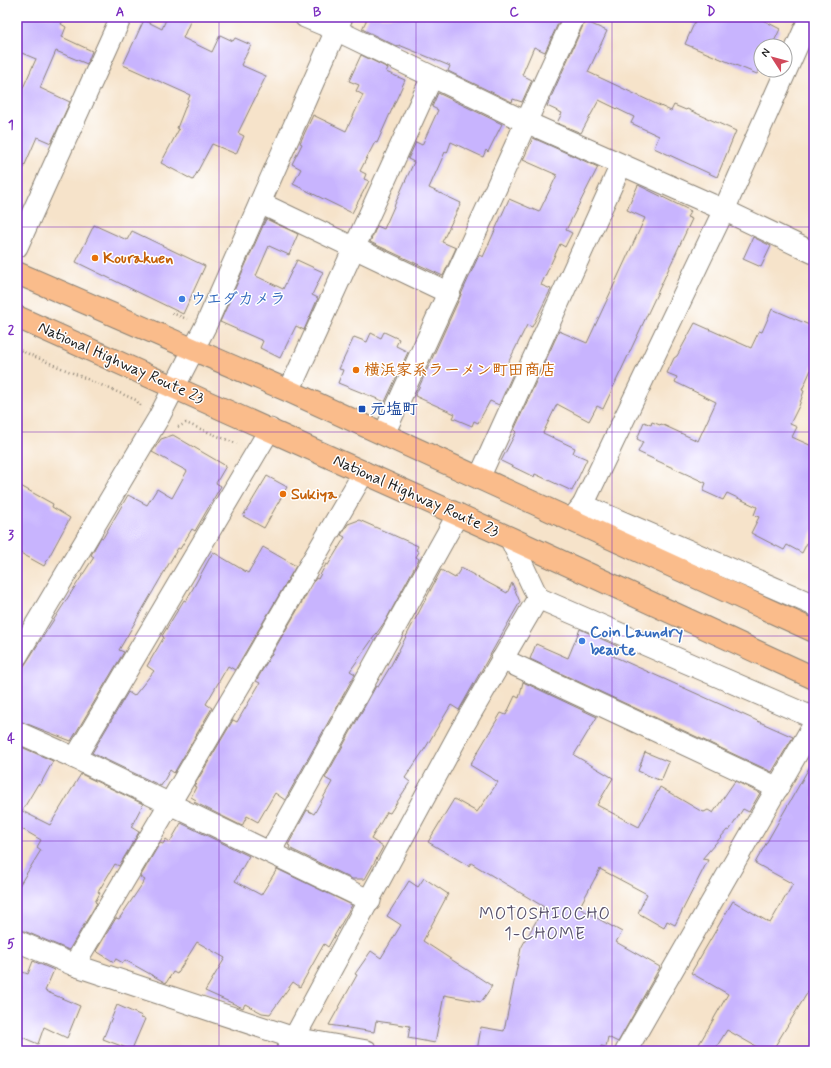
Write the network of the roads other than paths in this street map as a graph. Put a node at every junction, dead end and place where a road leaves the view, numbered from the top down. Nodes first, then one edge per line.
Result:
1 (121, 17) edge
2 (305, 17) edge
3 (574, 17) edge
4 (810, 17) edge
5 (339, 24) edge
6 (432, 77) junction
7 (526, 122) junction
8 (621, 165) junction
9 (260, 203) junction
10 (724, 210) junction
11 (17, 247) edge
12 (354, 249) junction
13 (814, 253) edge
14 (17, 273) edge
15 (448, 293) junction
16 (17, 317) edge
17 (193, 350) junction
18 (174, 387) junction
19 (289, 391) junction
20 (270, 429) junction
21 (384, 434) junction
22 (364, 472) junction
23 (479, 478) junction
24 (577, 513) junction
25 (458, 514) junction
26 (510, 538) junction
27 (538, 598) junction
28 (814, 605) edge
29 (814, 631) edge
30 (17, 656) edge
31 (502, 659) junction
32 (814, 678) edge
33 (814, 718) edge
34 (814, 724) edge
35 (17, 732) edge
36 (75, 758) junction
37 (778, 788) junction
38 (170, 804) junction
39 (270, 852) junction
40 (370, 901) junction
41 (17, 941) edge
42 (74, 965) junction
43 (291, 1045) edge
44 (367, 1051) edge
45 (626, 1051) edge

1 - 11 street
2 - 5 street
3 - 7 street
4 - 10 street
5 - 6 street
5 - 9 street
6 - 7 street
6 - 12 street
7 - 8 street
7 - 15 street
8 - 10 street
8 - 23 street
9 - 12 street
9 - 17 street
10 - 13 street
10 - 24 street
12 - 15 street
12 - 19 street
14 - 17 highway
15 - 21 street
16 - 18 highway, National Highway Route 23
17 - 18 street
17 - 19 highway
18 - 20 highway, National Highway Route 23
18 - 30 street
19 - 21 highway
20 - 22 highway, National Highway Route 23
20 - 36 street
21 - 23 highway
22 - 25 highway, National Highway Route 23
22 - 38 street
23 - 24 highway
24 - 28 street
24 - 29 highway
25 - 26 highway, National Highway Route 23
25 - 39 street
26 - 27 street
26 - 32 highway, National Highway Route 23
27 - 31 street
27 - 33 street
31 - 37 street
31 - 40 street
34 - 37 street
35 - 36 street
36 - 38 street
37 - 45 street
38 - 39 street
38 - 42 street
39 - 40 street
40 - 43 street
41 - 42 street
42 - 43 street
43 - 44 street

